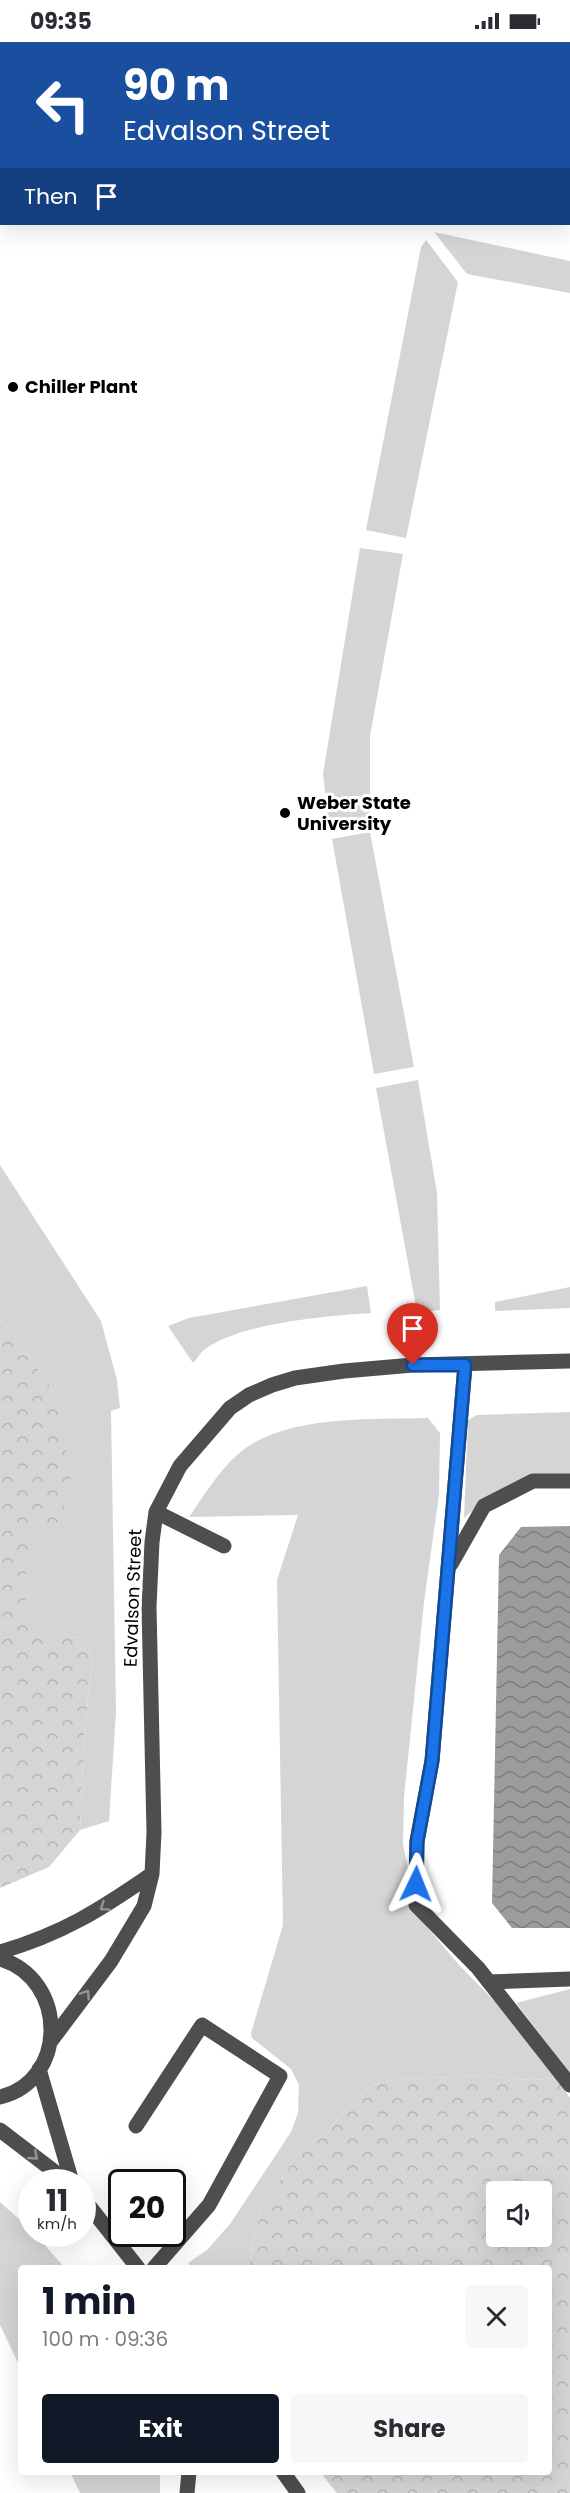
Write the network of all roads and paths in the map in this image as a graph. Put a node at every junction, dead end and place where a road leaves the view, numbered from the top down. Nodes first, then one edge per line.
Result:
1 (570, 1361) edge
2 (465, 1365) junction
3 (570, 1481) edge
4 (156, 1512) junction
5 (224, 1546) dead end
6 (448, 1569) junction
7 (152, 1874) junction
8 (0, 1952) edge
9 (0, 1959) edge
10 (570, 1979) edge
11 (489, 1982) junction
12 (51, 2041) junction
13 (39, 2069) junction
14 (570, 2085) edge
15 (0, 2097) edge
16 (136, 2126) dead end
17 (0, 2130) edge
18 (52, 2169) edge
19 (66, 2169) edge
20 (96, 2216) edge
21 (136, 2265) edge
22 (157, 2265) edge
23 (189, 2475) edge
24 (285, 2475) edge
25 (187, 2493) edge
26 (298, 2493) edge

1 - 2 street, Edvalson Street
2 - 4 street, Edvalson Street
2 - 6 street
3 - 6 street
4 - 5 street
4 - 7 street, Edvalson Street
6 - 11 street
7 -> 8 street
12 -> 7 street, Edvalson Street
9 - 12 street
10 - 11 street
11 - 14 street
12 - 13 street
13 - 15 street
13 - 19 street
16 - 22 street
17 -> 18 street
20 - 21 street
23 - 25 street
24 - 26 street

